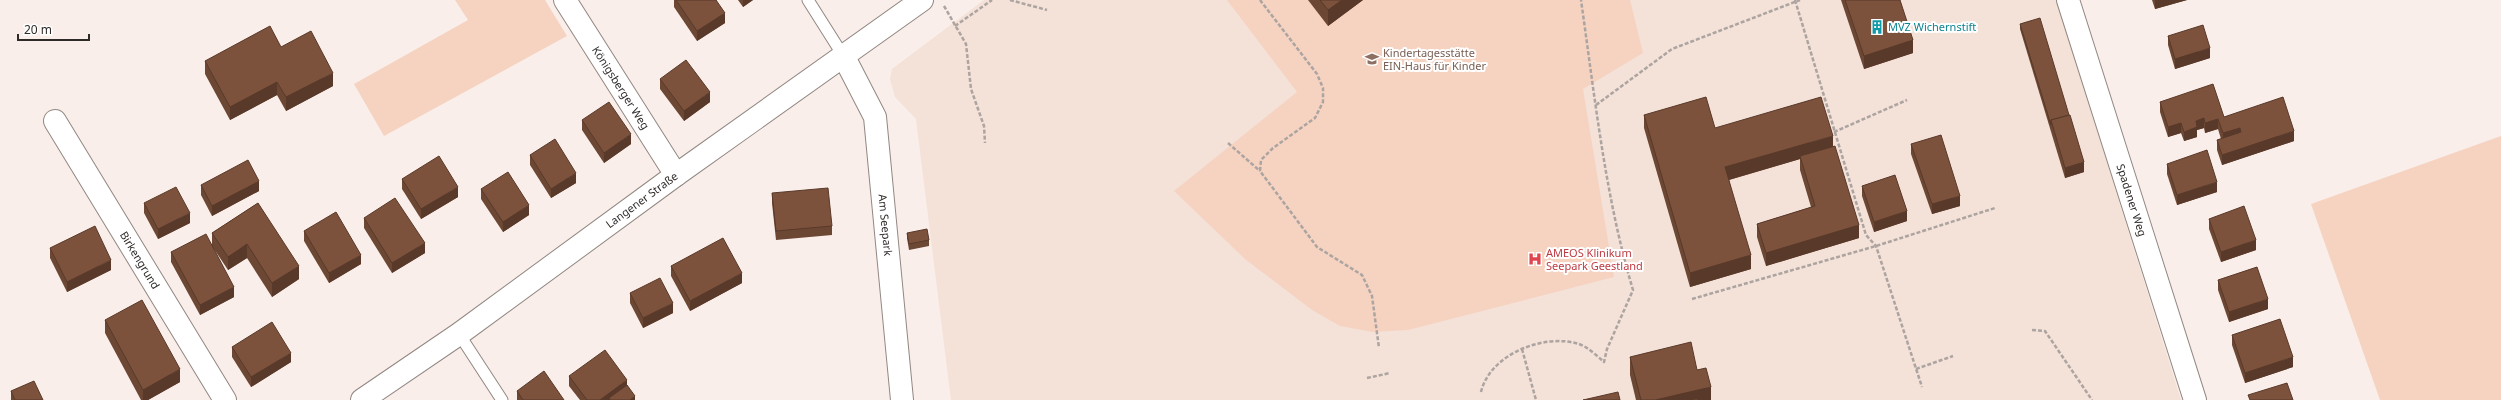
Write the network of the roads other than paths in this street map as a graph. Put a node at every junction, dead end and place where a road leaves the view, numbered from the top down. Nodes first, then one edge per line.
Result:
1 (565, 0) edge
2 (808, 0) edge
3 (922, 0) edge
4 (2068, 0) edge
5 (844, 57) junction
6 (55, 121) dead end
7 (676, 175) junction
8 (459, 334) junction
9 (225, 400) edge
10 (362, 400) edge
11 (502, 400) edge
12 (902, 400) edge
13 (2195, 400) edge

1 - 7 street, Königsberger Weg
2 - 5 lane
3 - 5 street, Langener Straße
4 - 13 street, Spadener Weg
5 - 7 street, Langener Straße
5 - 12 street, Am Seepark
6 - 9 street, Birkengrund
7 - 8 street, Langener Straße
8 - 10 street, Langener Straße
8 - 11 lane

